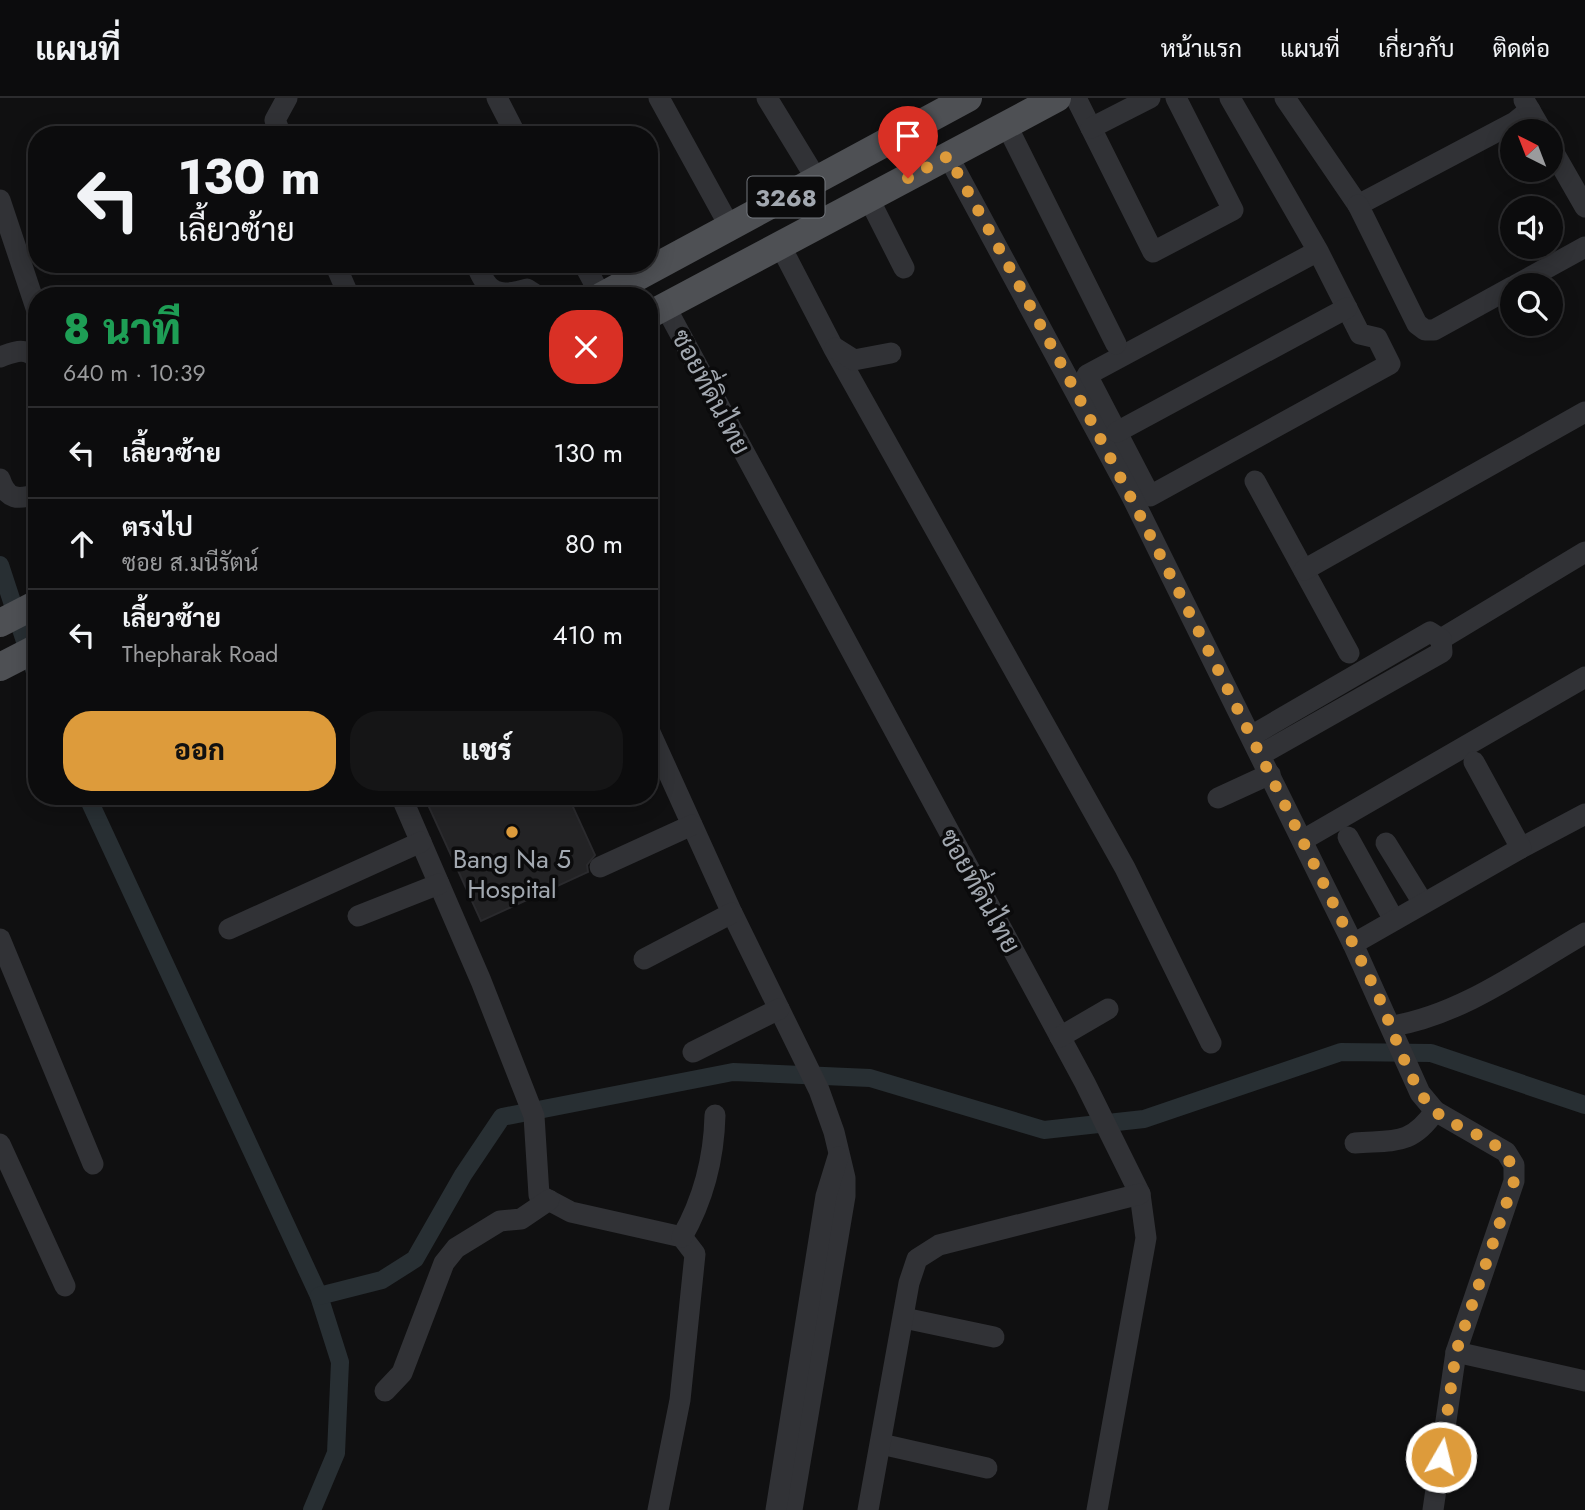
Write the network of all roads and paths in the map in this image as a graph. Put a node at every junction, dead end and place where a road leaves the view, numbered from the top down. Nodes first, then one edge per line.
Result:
1 (287, 98) edge
2 (497, 98) edge
3 (659, 98) edge
4 (767, 98) edge
5 (968, 98) edge
6 (1057, 98) edge
7 (1076, 98) edge
8 (1150, 98) edge
9 (1176, 98) edge
10 (1230, 98) edge
11 (1285, 98) edge
12 (1527, 104) edge
13 (1006, 124) junction
14 (277, 126) edge
15 (511, 126) edge
16 (1091, 128) junction
17 (948, 156) junction
18 (1563, 169) edge
19 (817, 180) junction
20 (0, 200) edge
21 (869, 200) junction
22 (1358, 205) junction
23 (1585, 207) edge
24 (730, 227) junction
25 (780, 245) junction
26 (1585, 247) edge
27 (1318, 251) junction
28 (658, 266) edge
29 (904, 268) dead end
30 (645, 273) edge
31 (1538, 273) edge
32 (29, 287) edge
33 (619, 287) edge
34 (1500, 294) edge
35 (1347, 308) junction
36 (658, 309) edge
37 (658, 312) edge
38 (1116, 344) dead end
39 (833, 346) junction
40 (891, 352) dead end
41 (28, 353) edge
42 (0, 357) edge
43 (1585, 412) edge
44 (1117, 432) junction
45 (0, 479) edge
46 (1255, 481) dead end
47 (28, 497) edge
48 (1585, 552) edge
49 (1304, 570) junction
50 (28, 608) edge
51 (0, 623) edge
52 (28, 653) edge
53 (1349, 653) dead end
54 (5, 665) edge
55 (1585, 677) edge
56 (1255, 746) junction
57 (658, 751) edge
58 (1474, 762) dead end
59 (1270, 774) junction
60 (1218, 798) dead end
61 (405, 805) edge
62 (1585, 814) edge
63 (692, 825) junction
64 (1348, 837) dead end
65 (1303, 840) junction
66 (421, 842) junction
67 (1386, 843) dead end
68 (1521, 848) junction
69 (600, 867) dead end
70 (439, 884) junction
71 (1423, 903) junction
72 (732, 914) junction
73 (358, 916) dead end
74 (1394, 920) junction
75 (229, 929) dead end
76 (1585, 933) edge
77 (0, 939) edge
78 (1353, 944) junction
79 (644, 959) dead end
80 (779, 1009) junction
81 (1108, 1009) dead end
82 (1393, 1027) junction
83 (1059, 1037) junction
84 (1211, 1043) dead end
85 (693, 1052) dead end
86 (1435, 1111) junction
87 (715, 1115) dead end
88 (1355, 1143) dead end
89 (0, 1144) edge
90 (93, 1164) dead end
91 (1140, 1194) junction
92 (549, 1200) junction
93 (682, 1237) junction
94 (65, 1286) dead end
95 (818, 1305) junction
96 (904, 1318) junction
97 (994, 1337) dead end
98 (1456, 1352) junction
99 (1585, 1381) edge
100 (384, 1391) dead end
101 (881, 1444) junction
102 (987, 1468) dead end
103 (658, 1510) edge
104 (776, 1510) edge
105 (792, 1510) edge
106 (869, 1510) edge
107 (1097, 1510) edge
108 (1433, 1510) edge

1 - 14 street
2 - 15 street
3 - 24 street
4 - 19 street
5 - 19 main road, 3268
6 - 13 main road, 3268
7 - 16 street
8 - 16 street
9 - 16 street
10 - 27 street
11 - 22 street
12 - 22 street
13 - 17 main road, 3268
13 - 38 street
17 - 21 main road, 3268
17 - 56 street
18 - 23 street
19 - 24 main road, 3268
20 - 32 street
21 - 25 main road, 3268
21 - 29 street
22 - 34 street
24 - 28 main road, 3268
25 - 36 main road, 3268
25 - 39 street
26 - 31 street
27 - 35 street
27 - 44 street
30 - 33 main road, 3268
35 - 44 street
35 - 44 street
37 - 83 street, ซอยที่ดินไทย
39 - 40 street
39 - 84 street
41 - 42 street
43 - 49 street
45 - 47 street
46 - 49 street
48 - 56 street
49 - 53 street
50 - 51 main road
52 - 54 main road
55 - 65 street
56 - 59 street
57 - 63 street
58 - 68 street
59 - 60 street
59 - 65 street
61 - 66 street
62 - 68 street
63 - 69 street
63 - 72 street
64 - 74 street
65 - 78 street
66 - 70 street
66 - 75 street
67 - 71 street
68 - 71 street
70 - 73 street
70 - 92 street
71 - 74 street
72 - 79 street
72 - 80 street
74 - 78 street
76 - 82 street
77 - 90 street
78 - 82 street
80 - 85 street
80 - 95 street
81 - 83 street
82 - 86 street
83 - 91 street, ซอยที่ดินไทย
86 - 88 street
86 - 98 street
87 - 93 street
89 - 94 street
91 - 96 street
91 - 107 street, ซอยที่ดินไทย
92 - 93 street
92 - 100 street
93 - 103 street
95 - 104 street
95 - 105 street
96 - 97 street
96 - 101 street
98 - 99 street
98 - 108 street
101 - 102 street
101 - 106 street

